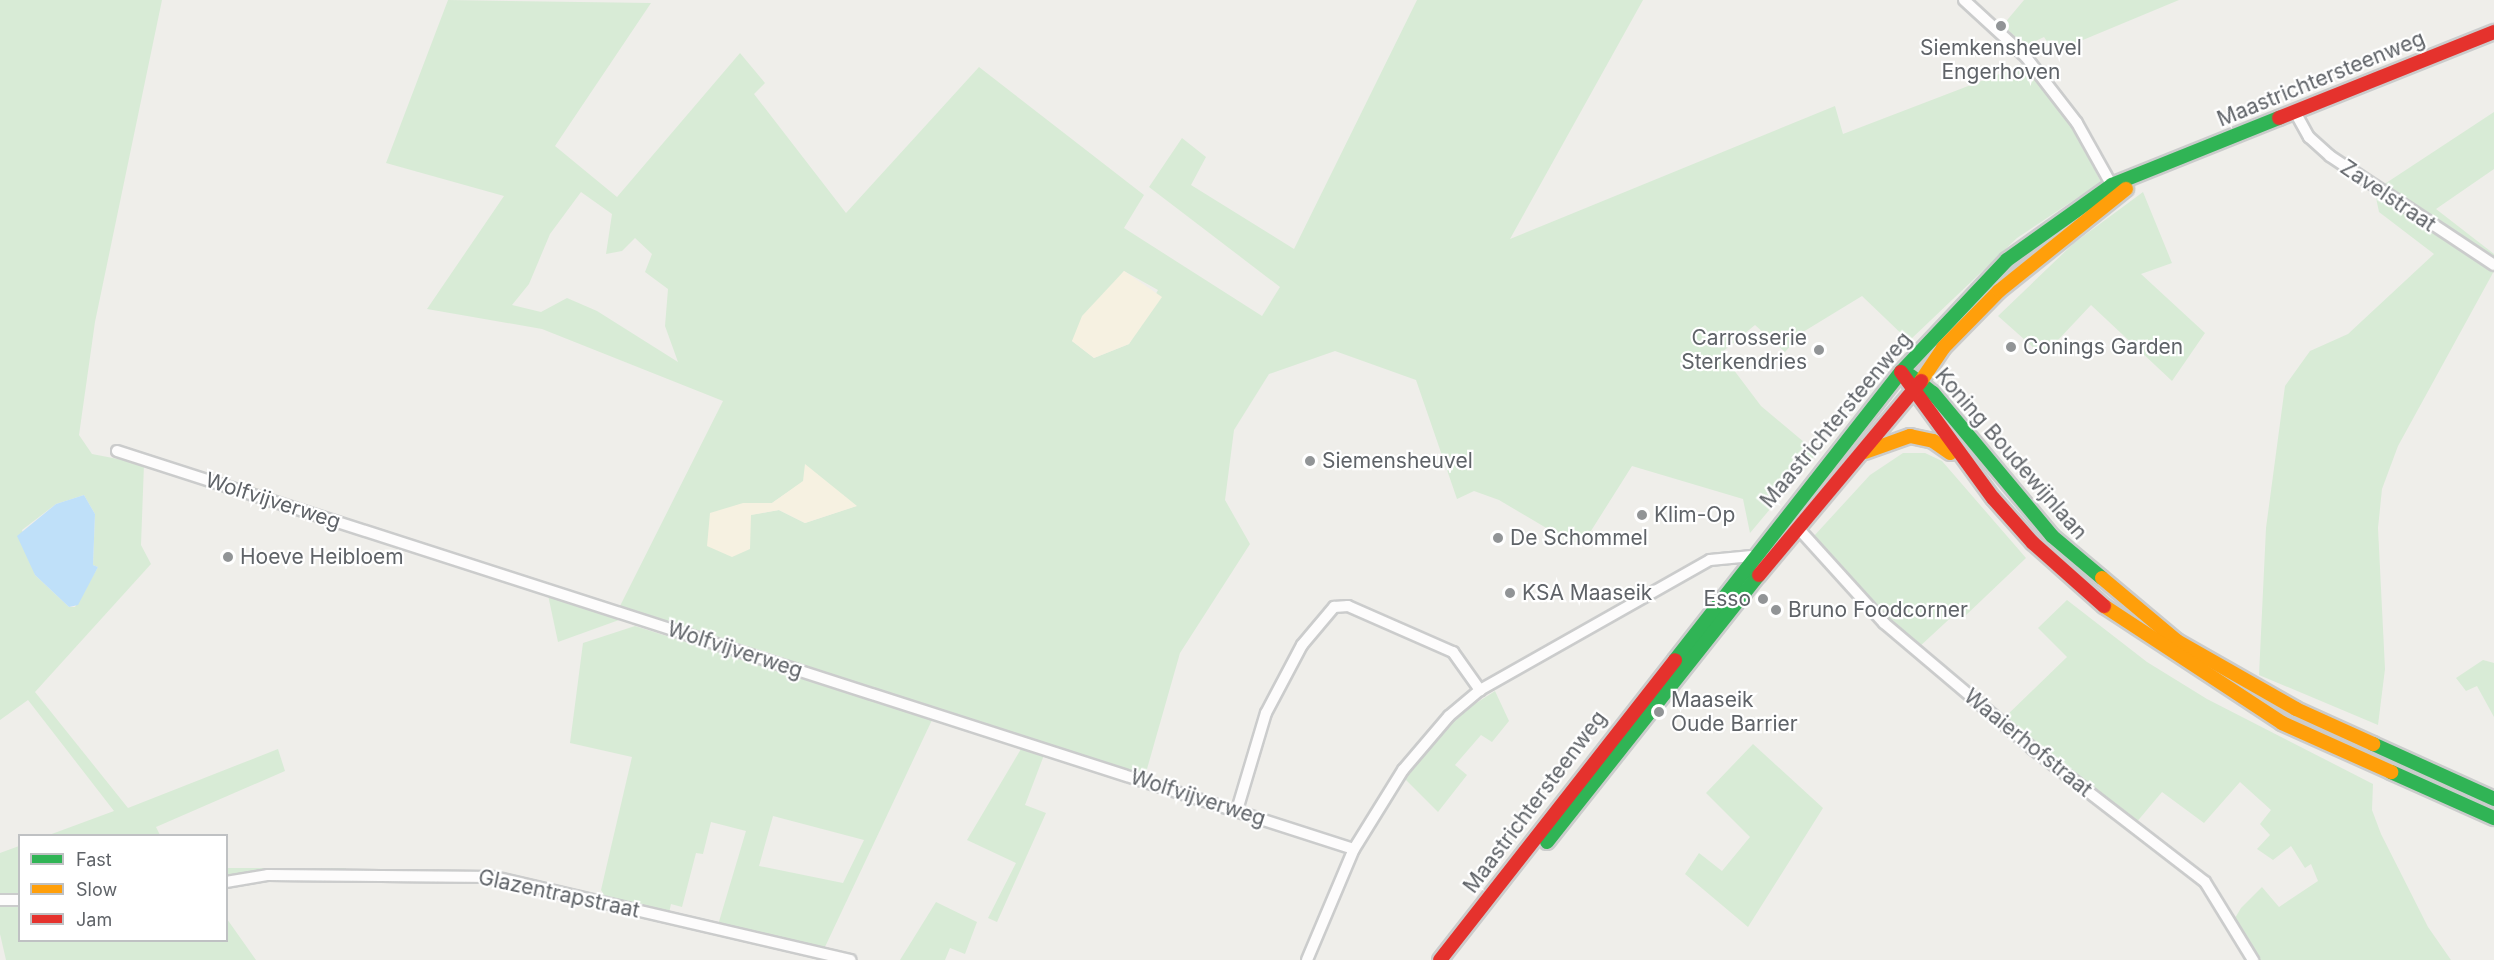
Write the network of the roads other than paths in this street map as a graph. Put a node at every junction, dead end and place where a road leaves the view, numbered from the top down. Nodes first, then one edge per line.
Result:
1 (1969, 1) edge
2 (2494, 32) edge
3 (2295, 112) junction
4 (2115, 190) junction
5 (2055, 223) junction
6 (2065, 234) junction
7 (2494, 266) edge
8 (1900, 372) junction
9 (1921, 381) junction
10 (1912, 394) junction
11 (117, 451) dead end
12 (1864, 453) junction
13 (1993, 498) junction
14 (1798, 528) junction
15 (1752, 556) junction
16 (1731, 562) junction
17 (1735, 578) junction
18 (1480, 690) junction
19 (1628, 715) junction
20 (1637, 733) junction
21 (2494, 799) edge
22 (1237, 810) junction
23 (2494, 818) edge
24 (1354, 849) junction
25 (228, 882) edge
26 (0, 900) edge
27 (18, 900) edge
28 (850, 960) edge
29 (1307, 960) edge
30 (1440, 960) edge
31 (1454, 960) edge
32 (2253, 960) edge

1 - 4 street
2 - 3 main road, Maastrichtersteenweg
3 - 4 main road, Maastrichtersteenweg
3 - 7 street, Zavelstraat
4 - 5 main road, Maastrichtersteenweg
4 - 6 main road, Maastrichtersteenweg
5 - 6 street
5 - 8 main road, Maastrichtersteenweg
6 - 9 main road, Maastrichtersteenweg
8 - 9 main road, Koning Boudewijnlaan
8 - 10 main road, Koning Boudewijnlaan
8 - 15 main road, Maastrichtersteenweg
9 - 10 main road, Maastrichtersteenweg
9 - 21 main road, Koning Boudewijnlaan
10 - 12 main road, Maastrichtersteenweg
10 - 13 main road, Koning Boudewijnlaan
11 - 22 street, Wolfvijverweg
12 - 13 main road
12 - 14 main road, Maastrichtersteenweg
13 - 23 main road, Koning Boudewijnlaan
14 - 20 main road, Maastrichtersteenweg
14 - 32 street, Waaierhofstraat
15 - 16 street
15 - 17 main road, Maastrichtersteenweg
16 - 17 street
16 - 18 street
17 - 19 main road, Maastrichtersteenweg
18 - 22 street
18 - 24 street
19 - 20 main road
19 - 30 main road, Maastrichtersteenweg
20 - 31 main road, Maastrichtersteenweg
22 - 24 street, Wolfvijverweg
24 - 29 street
25 - 28 street, Glazentrapstraat
26 - 27 street

